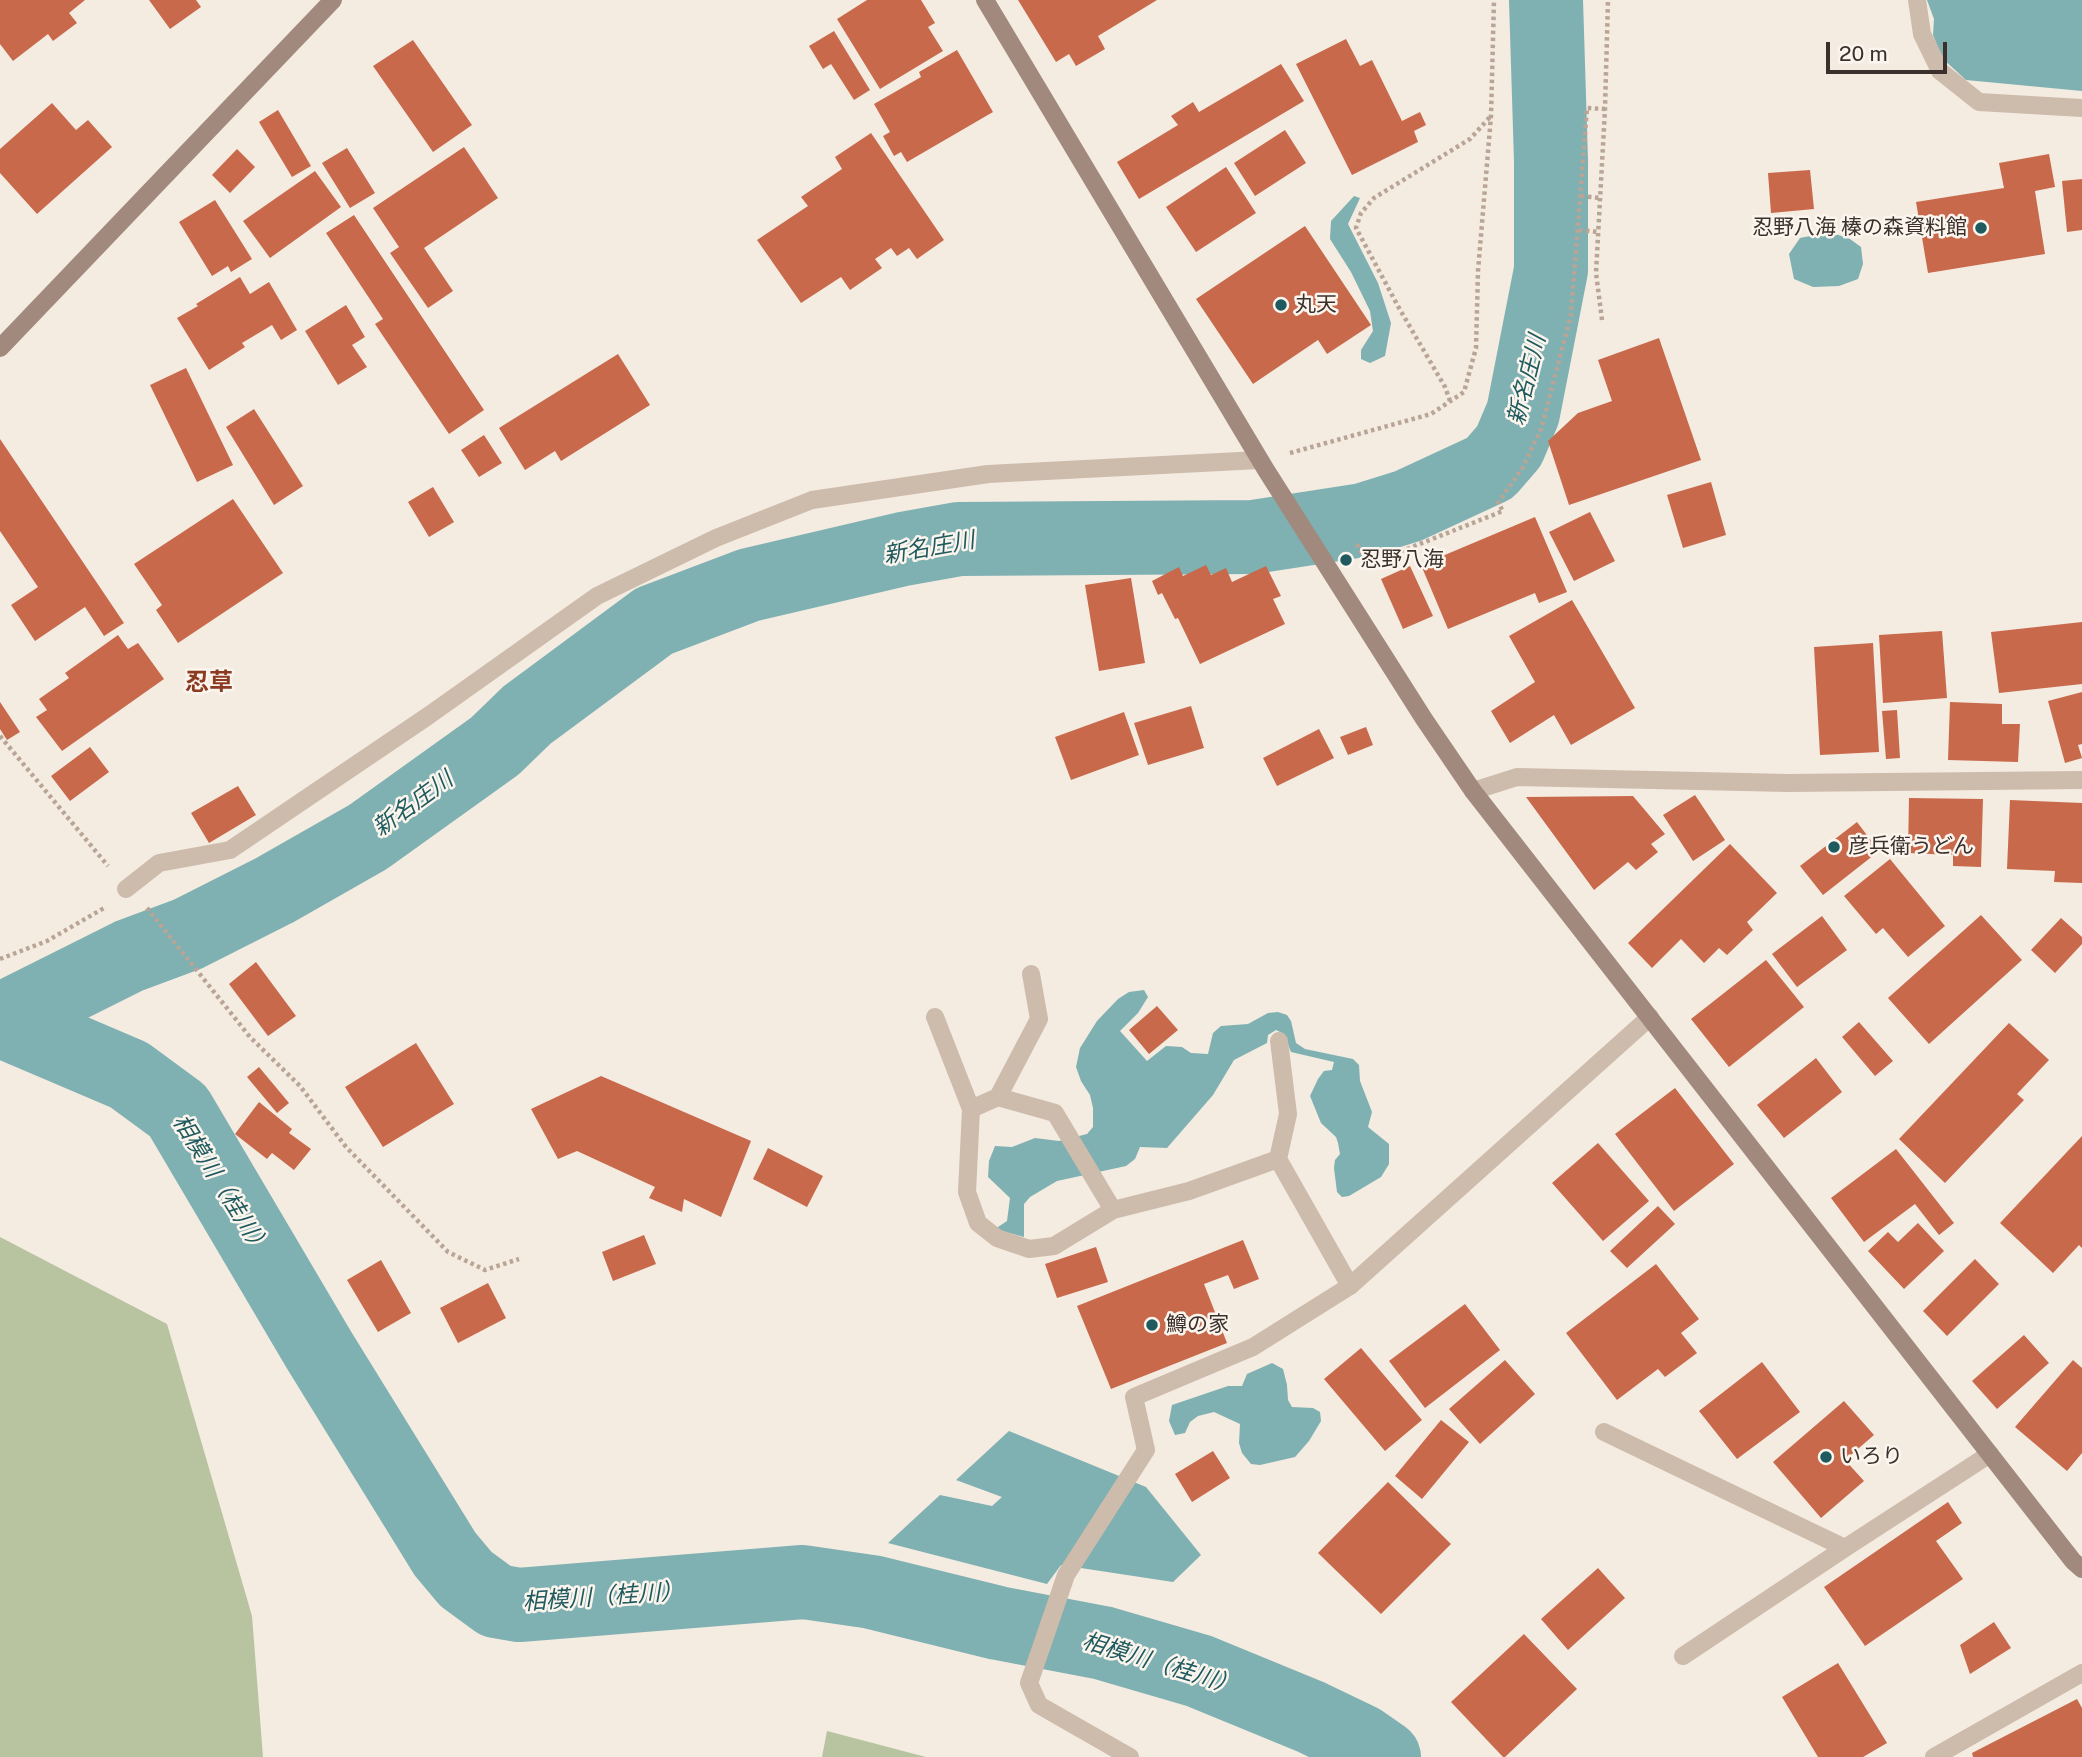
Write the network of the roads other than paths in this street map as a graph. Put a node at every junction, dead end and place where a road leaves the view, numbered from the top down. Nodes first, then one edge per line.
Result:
1 (333, 0) edge
2 (985, 0) edge
3 (1917, 0) edge
4 (2082, 108) edge
5 (0, 348) edge
6 (1263, 465) junction
7 (2082, 780) edge
8 (1473, 791) junction
9 (133, 894) road end
10 (1031, 974) dead end
11 (935, 1017) dead end
12 (1650, 1017) junction
13 (1279, 1041) dead end
14 (999, 1097) junction
15 (971, 1109) junction
16 (1278, 1159) junction
17 (1113, 1210) junction
18 (1350, 1286) junction
19 (1604, 1432) dead end
20 (1990, 1454) junction
21 (1845, 1548) junction
22 (2082, 1569) edge
23 (1683, 1656) dead end
24 (2082, 1673) edge
25 (1130, 1757) edge
26 (1934, 1757) edge

1 - 5 street
2 - 6 street
3 - 4 street
6 - 8 street
6 - 9 street
7 - 8 street
8 - 12 street
10 - 14 street
11 - 15 street
12 - 18 street
12 - 20 street
13 - 16 street
14 - 15 street
14 - 17 street
15 - 17 street
16 - 17 street
16 - 18 street
18 - 25 street
19 - 21 street
20 - 21 street
20 - 22 street
21 - 23 street
24 - 26 street

